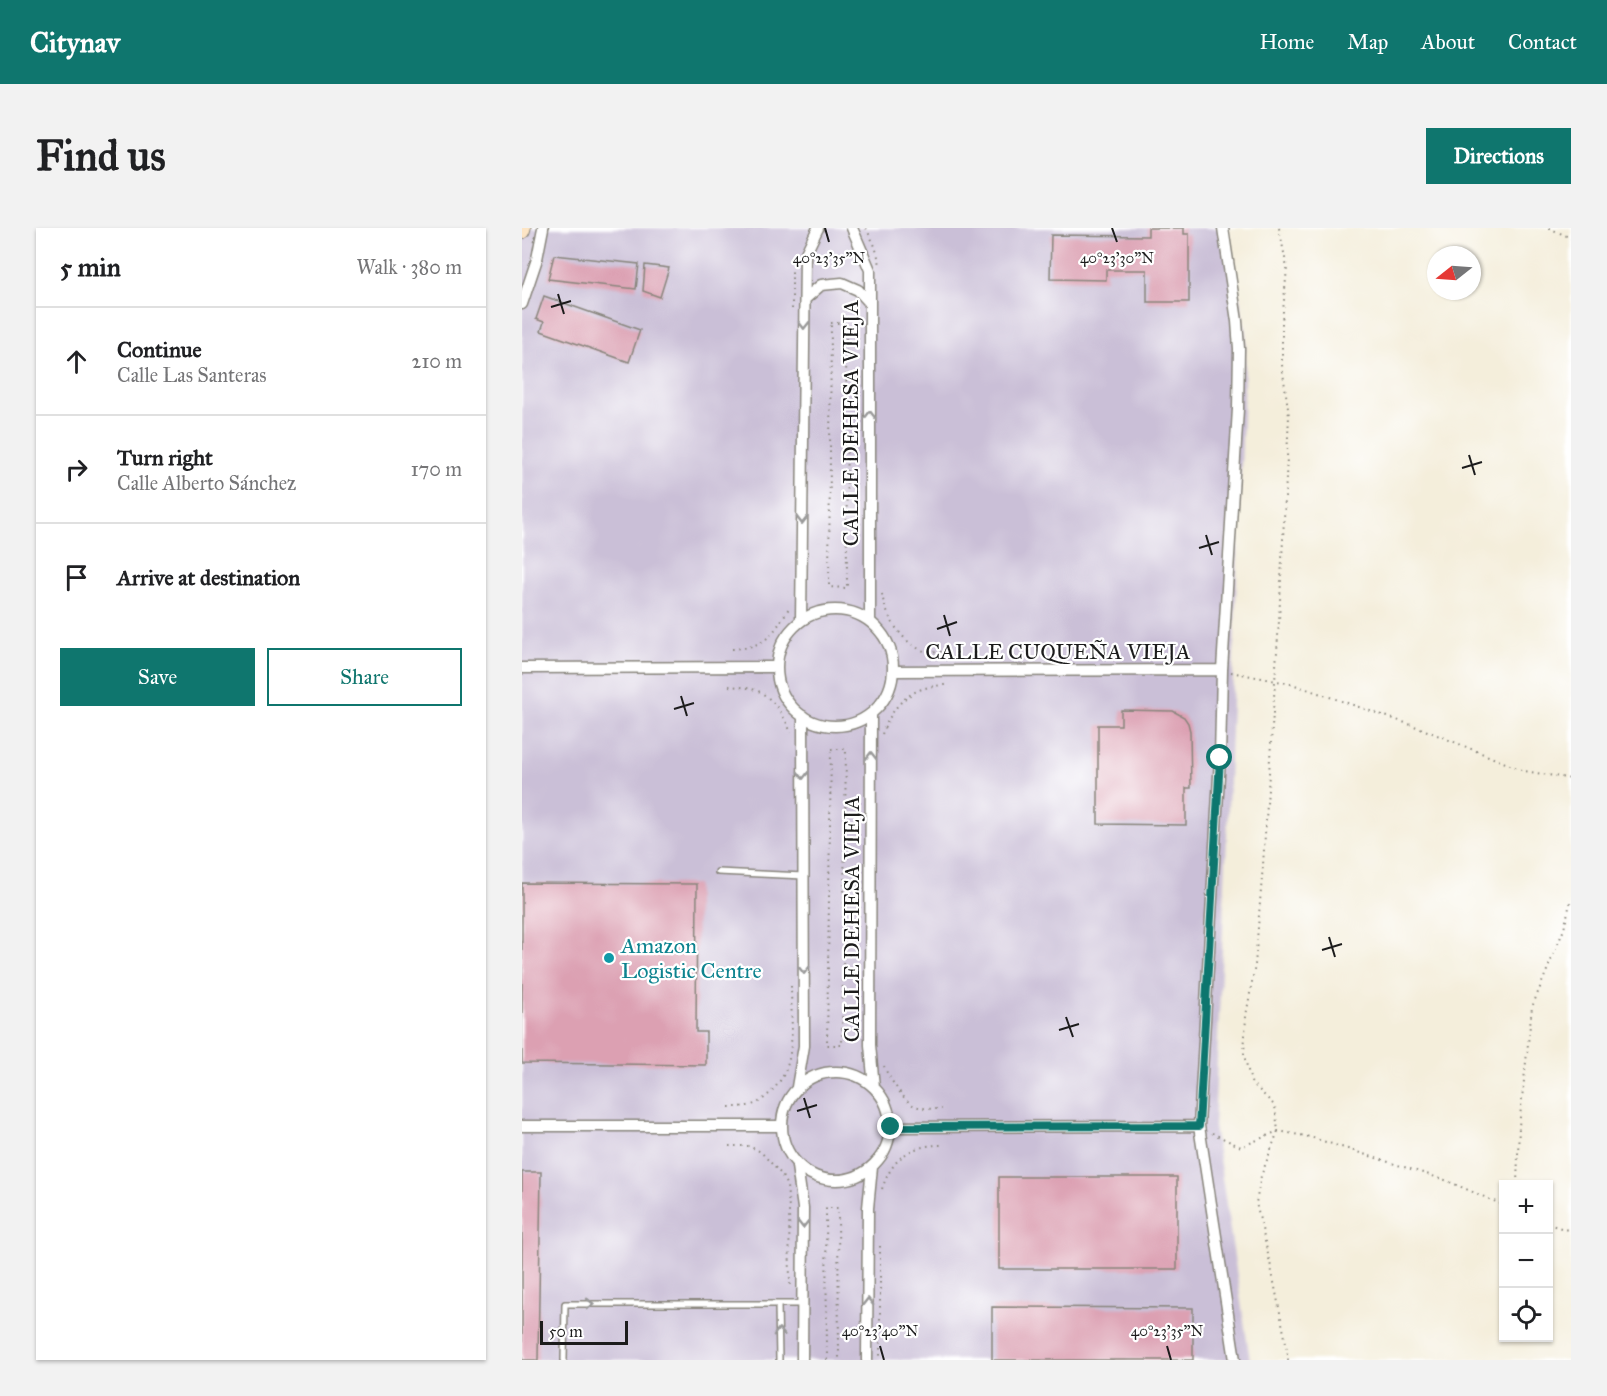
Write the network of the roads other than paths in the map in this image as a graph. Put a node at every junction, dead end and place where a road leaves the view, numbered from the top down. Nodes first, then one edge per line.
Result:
1 (543, 228) edge
2 (818, 228) edge
3 (852, 228) edge
4 (1223, 228) edge
5 (805, 299) junction
6 (869, 302) junction
7 (522, 304) edge
8 (801, 621) junction
9 (870, 621) junction
10 (777, 667) junction
11 (522, 668) edge
12 (1222, 670) junction
13 (894, 671) junction
14 (871, 714) junction
15 (803, 717) junction
16 (718, 872) dead end
17 (804, 876) junction
18 (797, 1087) junction
19 (874, 1087) junction
20 (522, 1126) edge
21 (781, 1126) junction
22 (1199, 1126) junction
23 (891, 1127) junction
24 (797, 1166) junction
25 (872, 1167) junction
26 (778, 1304) junction
27 (802, 1304) junction
28 (564, 1360) edge
29 (780, 1360) edge
30 (802, 1360) edge
31 (867, 1360) edge
32 (1235, 1360) edge

1 - 7 street
2 - 5 street, CALLE DEHESA VIEJA
3 - 6 street, CALLE DEHESA VIEJA
4 - 12 street
5 - 6 street
5 -> 8 street, CALLE DEHESA VIEJA
9 -> 6 street, CALLE DEHESA VIEJA
8 - 9 street
8 - 10 street
9 - 13 street
10 - 11 street
10 - 15 street
12 - 13 street, CALLE CUQUEÑA VIEJA
12 - 22 street
13 - 14 street
14 - 15 street
19 -> 14 street, CALLE DEHESA VIEJA
15 -> 17 street, CALLE DEHESA VIEJA
16 - 17 lane
17 -> 18 street, CALLE DEHESA VIEJA
18 - 19 street
18 - 21 street
19 - 23 street
20 - 21 street
21 - 24 street
22 - 23 street
22 - 32 street
23 - 25 street
24 - 25 street
24 -> 27 street
31 -> 25 street
26 - 27 lane
28 -> 26 lane
29 -> 26 lane
27 - 30 street

